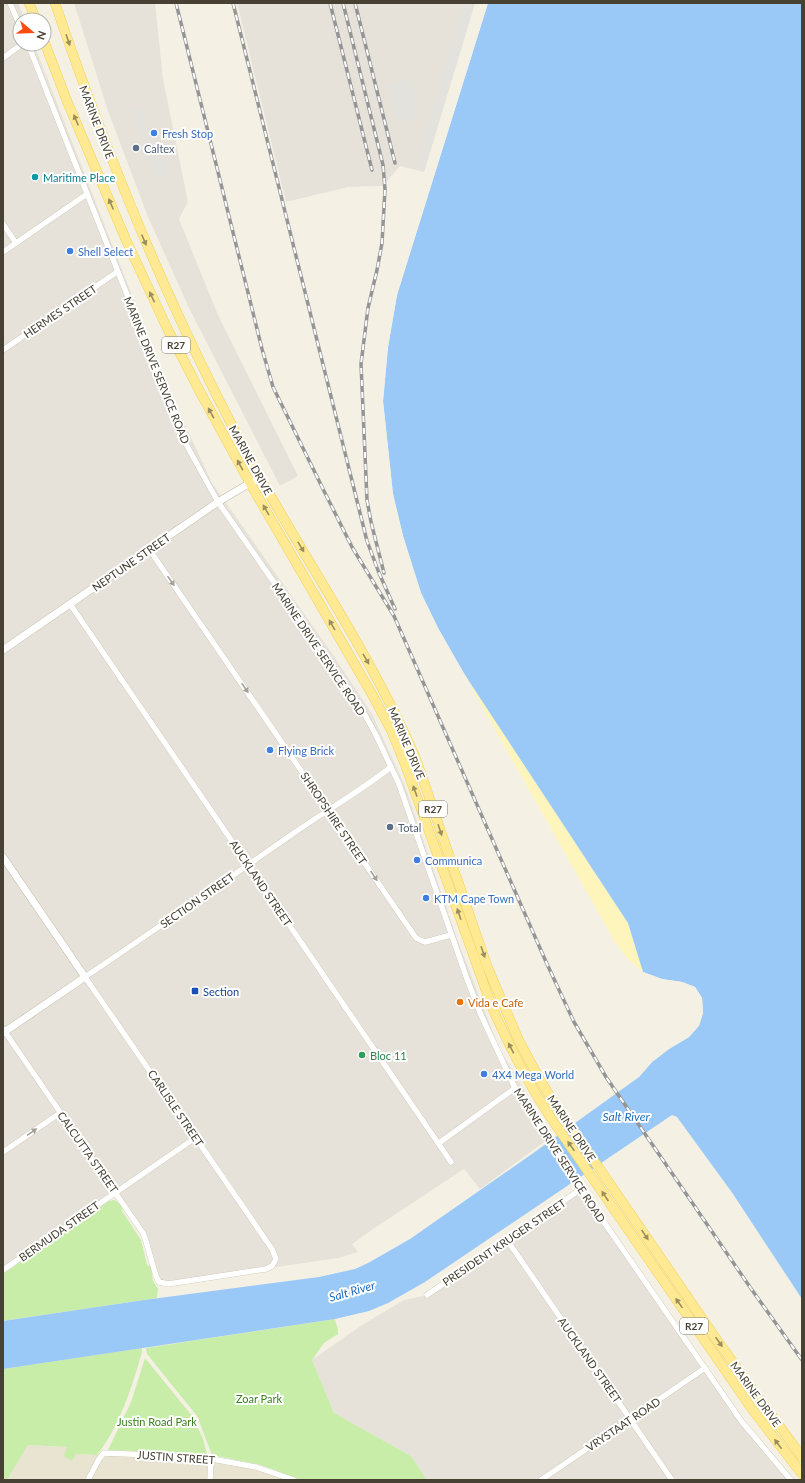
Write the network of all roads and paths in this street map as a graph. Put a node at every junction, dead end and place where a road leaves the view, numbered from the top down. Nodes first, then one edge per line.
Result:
1 (55, 3) edge
2 (12, 51) edge
3 (31, 52) edge
4 (48, 52) edge
5 (3, 58) edge
6 (87, 194) junction
7 (3, 224) edge
8 (16, 243) junction
9 (3, 252) edge
10 (117, 272) junction
11 (3, 350) edge
12 (261, 479) junction
13 (250, 483) junction
14 (218, 502) junction
15 (149, 549) junction
16 (70, 604) junction
17 (3, 650) edge
18 (391, 767) junction
19 (329, 809) junction
20 (3, 857) edge
21 (248, 865) junction
22 (451, 935) junction
23 (85, 977) junction
24 (4, 1031) edge
25 (515, 1088) junction
26 (60, 1113) junction
27 (195, 1138) junction
28 (439, 1143) junction
29 (3, 1152) edge
30 (451, 1162) dead end
31 (581, 1189) junction
32 (116, 1192) junction
33 (507, 1240) junction
34 (3, 1270) edge
35 (159, 1282) joint
36 (427, 1295) dead end
37 (705, 1368) junction
38 (630, 1419) junction
39 (802, 1457) edge
40 (211, 1459) junction
41 (802, 1474) edge
42 (91, 1479) edge
43 (210, 1480) edge
44 (294, 1480) edge
45 (541, 1480) edge
46 (672, 1480) edge
47 (791, 1480) edge

1 -> 12 main road, MARINE DRIVE / R27
2 - 5 street
3 - 6 street, MARINE DRIVE SERVICE ROAD
13 -> 4 main road, MARINE DRIVE / R27
6 - 8 street
6 - 10 street, MARINE DRIVE SERVICE ROAD
7 - 8 street
8 - 9 street
10 - 11 street, HERMES STREET
10 - 14 street, MARINE DRIVE SERVICE ROAD
12 - 13 street, NEPTUNE STREET
12 -> 39 main road, MARINE DRIVE / R27
13 - 14 street, NEPTUNE STREET
41 -> 13 main road, MARINE DRIVE / R27
14 - 15 street, NEPTUNE STREET
14 - 18 street, MARINE DRIVE SERVICE ROAD
15 - 16 street, NEPTUNE STREET
15 -> 19 street, SHROPSHIRE STREET
16 - 17 street, NEPTUNE STREET
16 - 21 street, AUCKLAND STREET
18 - 19 street, SECTION STREET
18 - 22 street, MARINE DRIVE SERVICE ROAD
19 - 21 street, SECTION STREET
19 -> 22 street, SHROPSHIRE STREET
20 - 23 street, CARLISLE STREET
21 - 23 street, SECTION STREET
21 - 28 street, AUCKLAND STREET
22 - 25 street, MARINE DRIVE SERVICE ROAD
23 - 24 street, SECTION STREET
23 - 27 street, CARLISLE STREET
24 - 26 street, CALCUTTA STREET
25 - 28 street
25 - 31 street, MARINE DRIVE SERVICE ROAD
29 -> 26 street
26 - 32 street, CALCUTTA STREET
27 - 32 street, BERMUDA STREET
27 - 35 street, CARLISLE STREET
28 - 30 street, AUCKLAND STREET
31 - 33 street, PRESIDENT KRUGER STREET
31 - 37 street, MARINE DRIVE SERVICE ROAD
32 - 34 street, BERMUDA STREET
32 - 35 street, CALCUTTA STREET
33 - 36 street, PRESIDENT KRUGER STREET
33 - 38 street, AUCKLAND STREET
37 - 38 street, VRYSTAAT ROAD
37 - 47 street, MARINE DRIVE SERVICE ROAD
38 - 45 street, VRYSTAAT ROAD
38 - 46 street, AUCKLAND STREET
40 - 42 street, JUSTIN STREET
40 - 43 street
40 - 44 street, JUSTIN STREET

